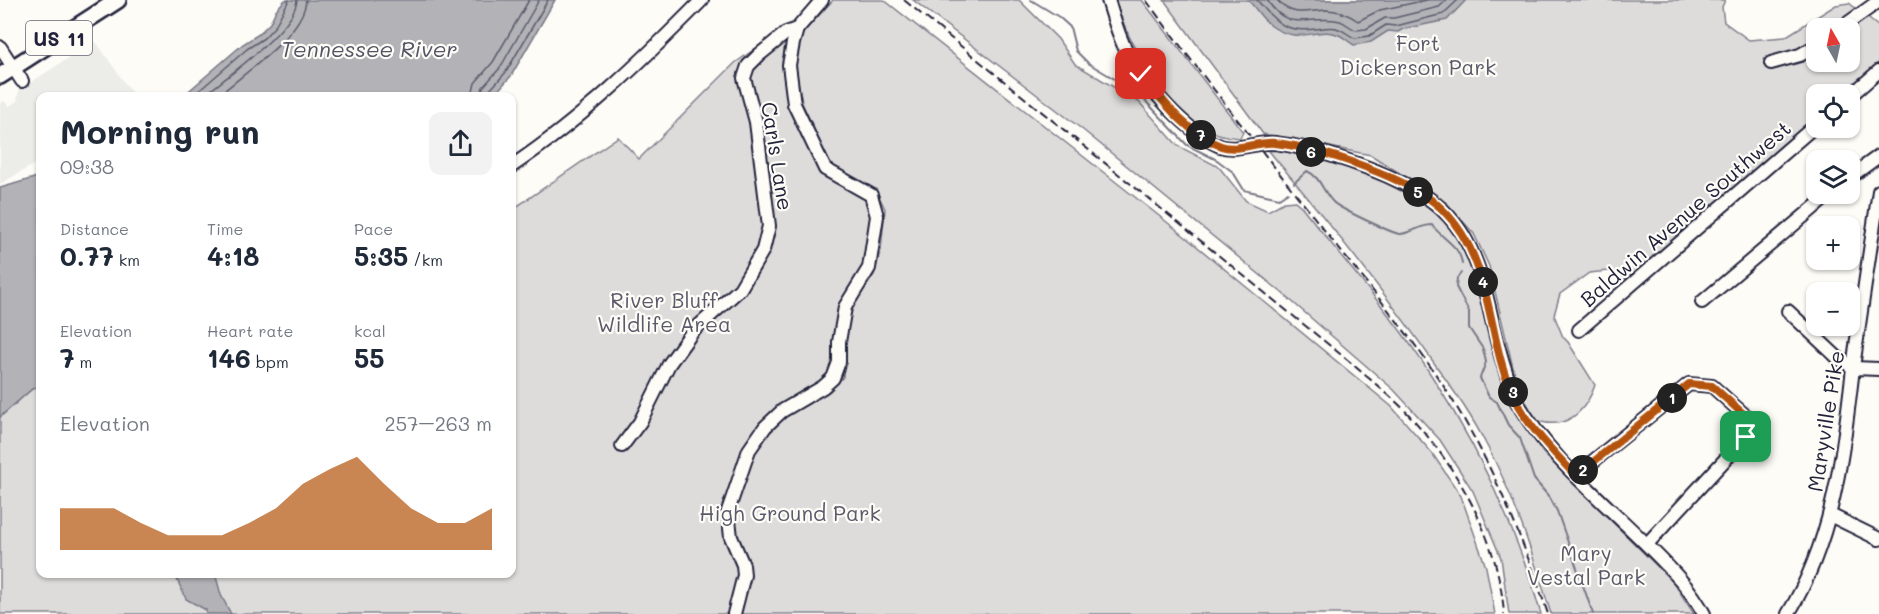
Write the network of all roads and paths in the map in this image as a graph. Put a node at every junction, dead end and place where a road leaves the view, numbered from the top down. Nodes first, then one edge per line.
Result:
1 (118, 0) edge
2 (702, 0) edge
3 (822, 0) edge
4 (1108, 0) edge
5 (1879, 1) edge
6 (1855, 18) edge
7 (797, 29) junction
8 (0, 47) edge
9 (1806, 52) edge
10 (1771, 63) dead end
11 (7, 71) edge
12 (1879, 71) edge
13 (22, 81) dead end
14 (1860, 87) edge
15 (1806, 134) edge
16 (1879, 156) edge
17 (516, 163) edge
18 (1860, 170) edge
19 (1879, 191) edge
20 (1818, 204) edge
21 (1702, 302) dead end
22 (1788, 311) dead end
23 (1579, 330) dead end
24 (1854, 368) junction
25 (1879, 369) edge
26 (622, 446) dead end
27 (1576, 476) junction
28 (1830, 515) junction
29 (1879, 539) edge
30 (1647, 544) junction
31 (734, 614) edge
32 (1704, 614) edge
33 (1788, 614) edge

1 - 11 main road, US 11
2 - 17 street
3 - 7 street
4 - 27 street
5 - 6 street
7 - 26 street, Carls Lane
7 - 31 street
8 - 11 street
9 - 10 street
11 - 13 street
12 - 14 street
15 - 23 street, Baldwin Avenue Southwest
16 - 18 street
19 - 24 street, Maryville Pike
20 - 21 street
22 - 24 street
24 - 25 street
24 - 28 street, Maryville Pike
27 - 30 street
27 - 30 street
28 - 29 street
28 - 33 street, Maryville Pike
30 - 32 street

